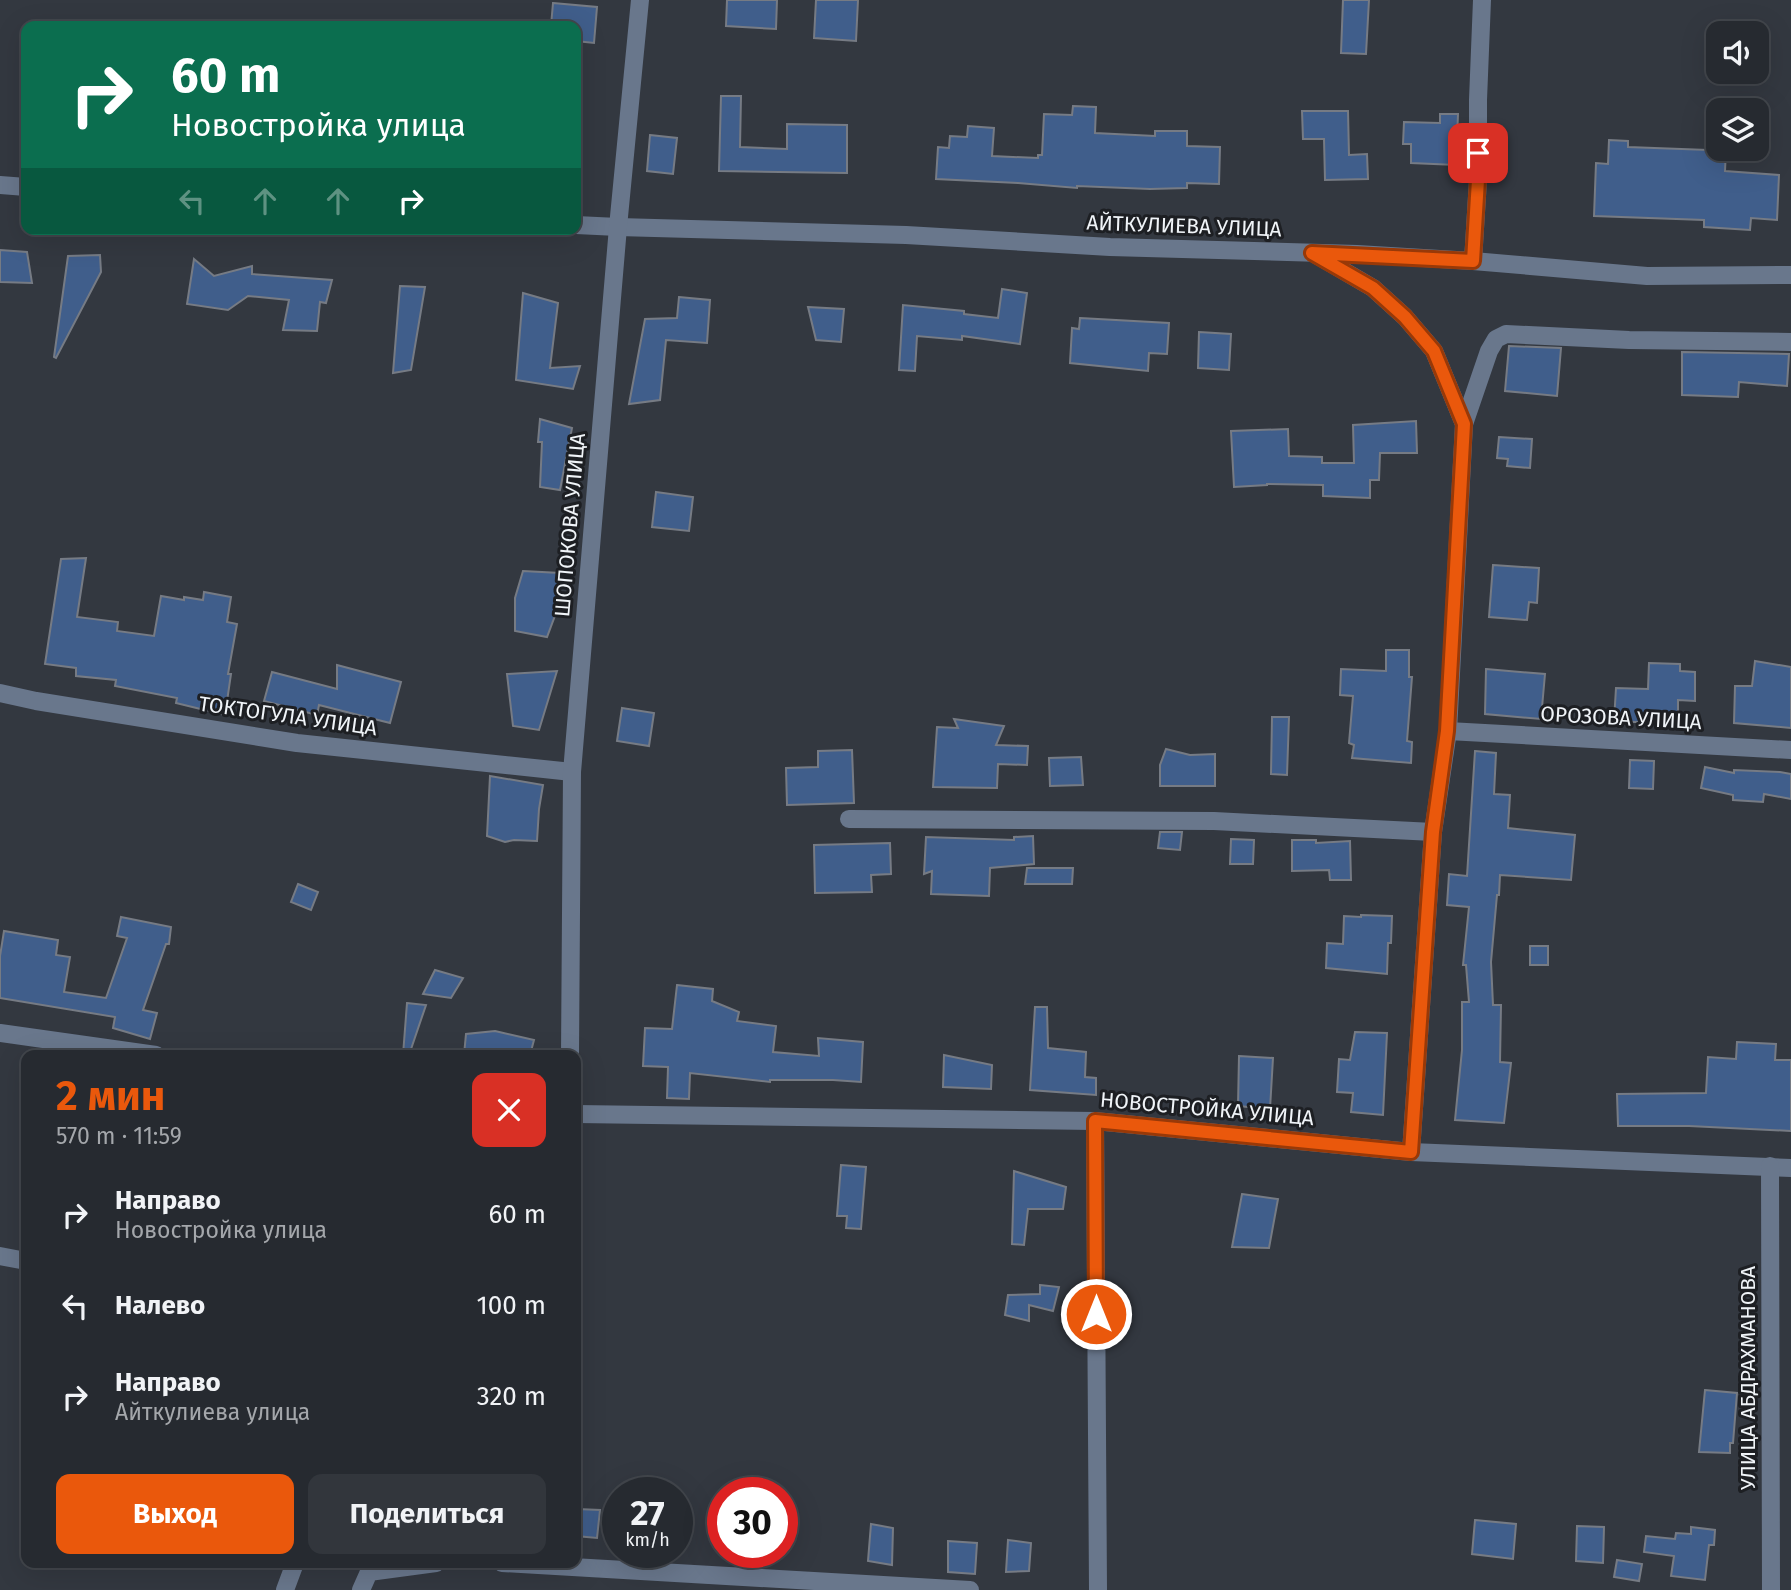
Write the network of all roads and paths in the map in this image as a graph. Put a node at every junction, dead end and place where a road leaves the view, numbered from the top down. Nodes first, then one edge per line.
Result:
1 (640, 0) edge
2 (1482, 0) edge
3 (0, 185) edge
4 (21, 187) edge
5 (581, 225) edge
6 (618, 228) junction
7 (1312, 253) junction
8 (1473, 261) junction
9 (1791, 275) edge
10 (1791, 342) edge
11 (1464, 424) junction
12 (0, 692) edge
13 (1447, 731) junction
14 (1791, 750) edge
15 (572, 772) junction
16 (849, 819) dead end
17 (1433, 832) junction
18 (0, 1033) edge
19 (121, 1050) edge
20 (570, 1050) edge
21 (581, 1114) edge
22 (1095, 1121) junction
23 (1411, 1152) junction
24 (1770, 1166) junction
25 (1791, 1168) edge
26 (0, 1256) edge
27 (21, 1260) edge
28 (293, 1568) edge
29 (399, 1568) edge
30 (581, 1568) edge
31 (285, 1590) edge
32 (361, 1590) edge
33 (970, 1590) edge
34 (1098, 1590) edge
35 (1771, 1590) edge

1 - 6 street, ШОПОКОВА УЛИЦА
2 - 8 street
3 - 4 street
5 - 6 street, АЙТКУЛИЕВА УЛИЦА
6 - 7 street, АЙТКУЛИЕВА УЛИЦА
6 - 15 street, ШОПОКОВА УЛИЦА
7 - 8 street, АЙТКУЛИЕВА УЛИЦА
7 - 11 street
8 - 9 street, АЙТКУЛИЕВА УЛИЦА
10 - 11 street
11 - 13 street
12 - 15 street, ТОКТОГУЛА УЛИЦА
13 - 14 street, ОРОЗОВА УЛИЦА
13 - 17 street
15 - 20 street, ШОПОКОВА УЛИЦА
16 - 17 street
17 - 23 street
18 - 19 street
21 - 22 street, НОВОСТРОЙКА УЛИЦА
22 - 23 street, НОВОСТРОЙКА УЛИЦА
22 - 34 street
23 - 24 street, НОВОСТРОЙКА УЛИЦА
24 - 25 street, НОВОСТРОЙКА УЛИЦА
24 - 35 street, УЛИЦА АБДРАХМАНОВА
26 - 27 street
28 - 31 street
29 - 32 street
30 - 33 street

